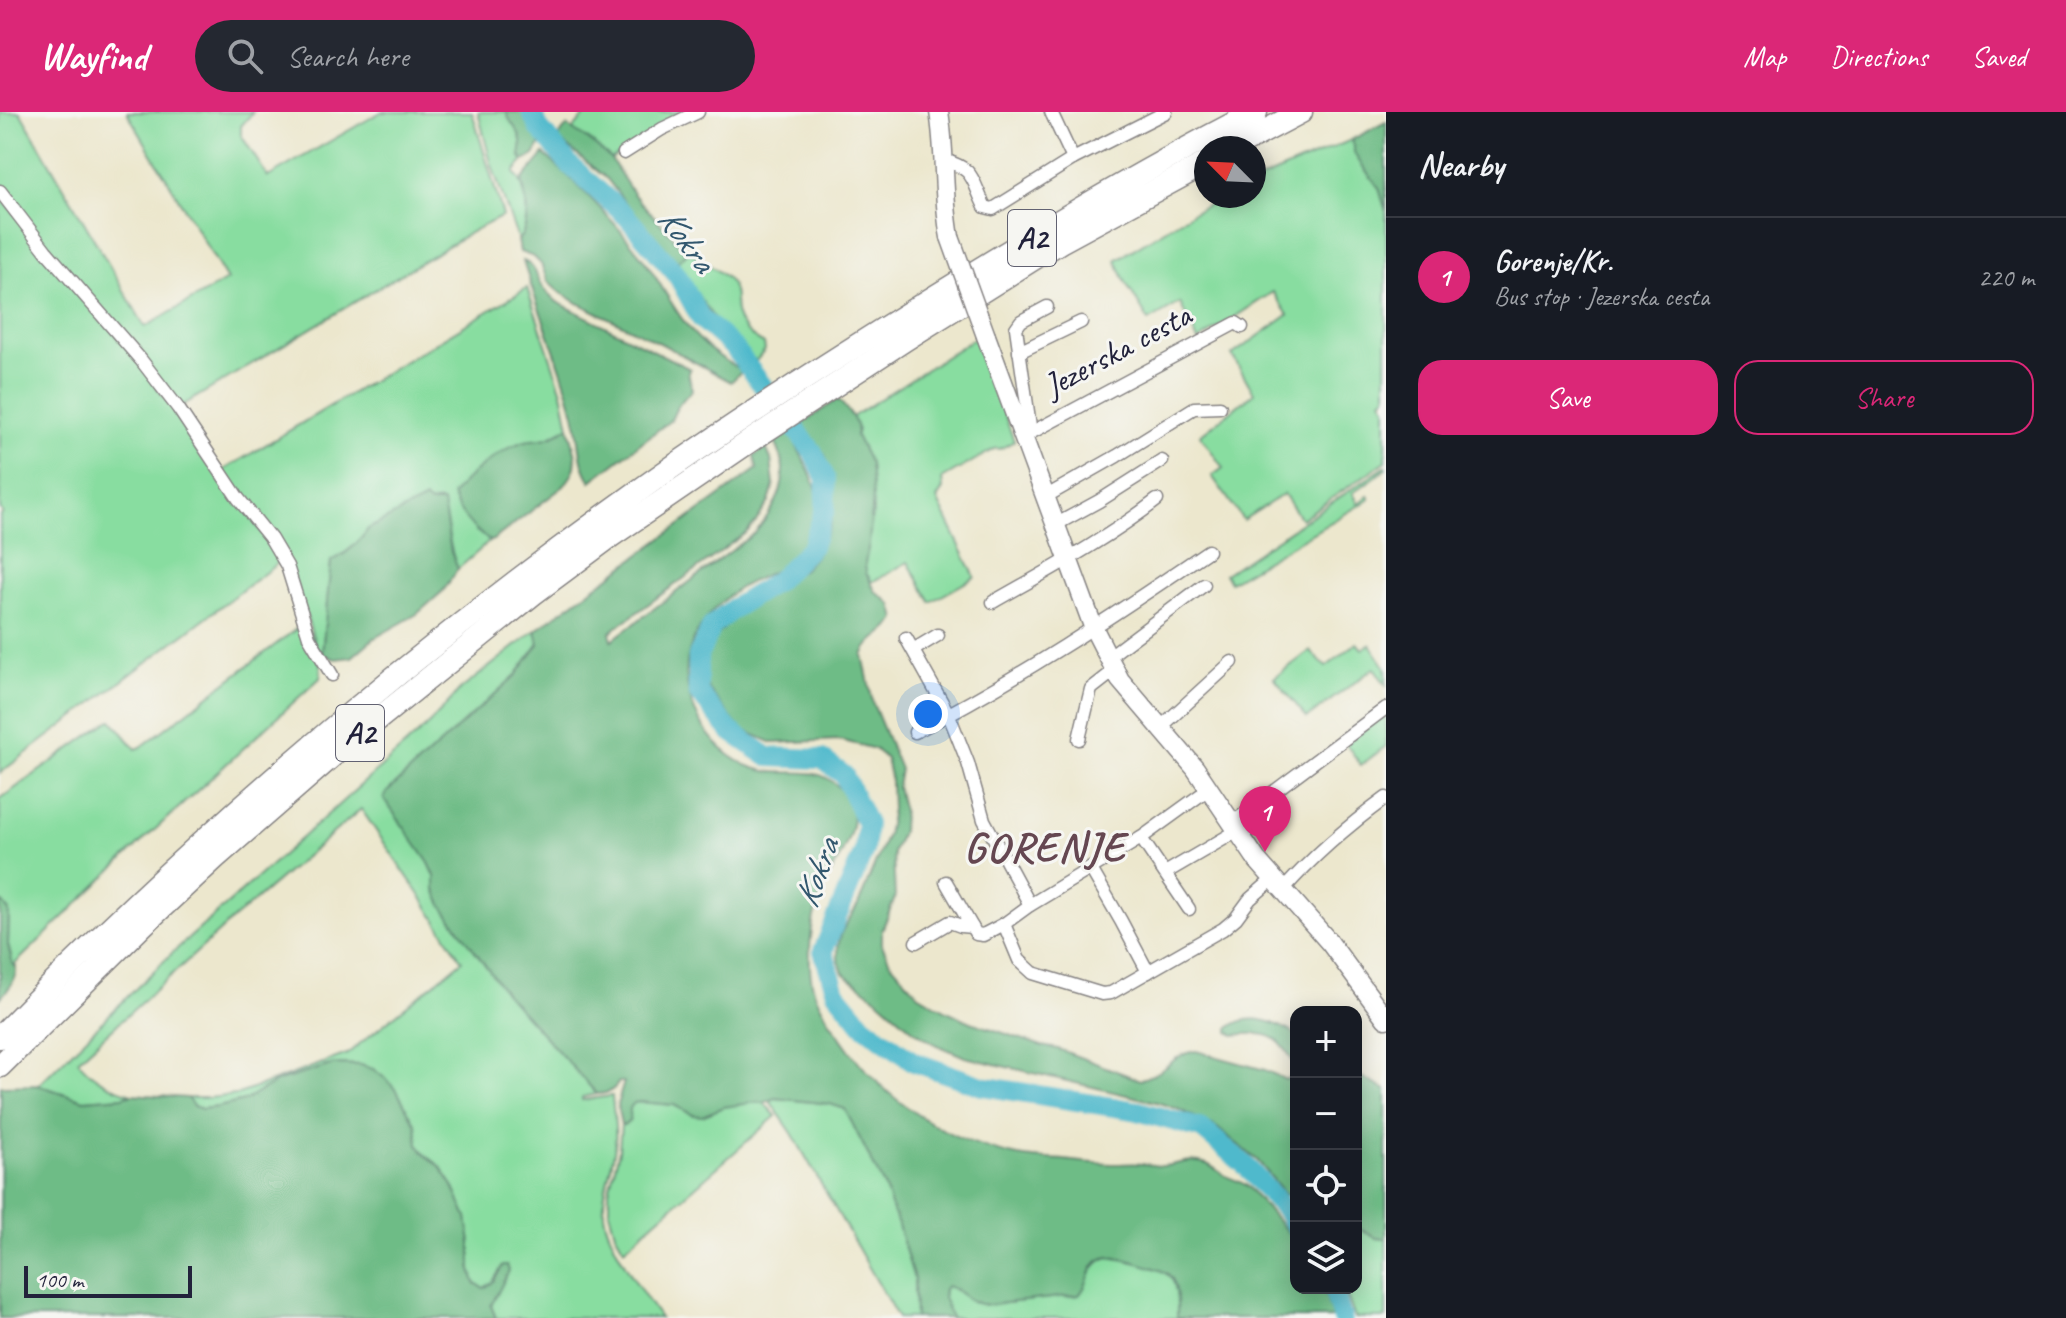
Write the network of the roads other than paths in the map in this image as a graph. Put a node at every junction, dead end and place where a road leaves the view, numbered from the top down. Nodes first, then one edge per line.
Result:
1 (698, 112) edge
2 (1051, 112) edge
3 (1166, 112) edge
4 (1256, 112) edge
5 (1301, 112) edge
6 (940, 115) edge
7 (1256, 136) edge
8 (624, 153) dead end
9 (1073, 159) junction
10 (943, 160) junction
11 (1194, 170) edge
12 (0, 191) edge
13 (1047, 307) dead end
14 (1081, 322) dead end
15 (1242, 327) dead end
16 (1019, 352) junction
17 (819, 382) junction
18 (1220, 407) dead end
19 (747, 430) junction
20 (1027, 435) junction
21 (1162, 461) dead end
22 (1045, 497) junction
23 (1157, 500) dead end
24 (1055, 525) junction
25 (1208, 551) dead end
26 (1068, 558) junction
27 (1204, 585) dead end
28 (993, 602) dead end
29 (1094, 629) junction
30 (938, 635) dead end
31 (906, 638) dead end
32 (913, 650) junction
33 (1232, 662) dead end
34 (1110, 664) junction
35 (332, 675) dead end
36 (1386, 708) edge
37 (949, 715) junction
38 (1161, 727) junction
39 (915, 732) dead end
40 (1079, 739) dead end
41 (1210, 788) junction
42 (1386, 798) edge
43 (1234, 827) junction
44 (1141, 838) junction
45 (1091, 869) junction
46 (1165, 873) junction
47 (946, 882) dead end
48 (1278, 884) junction
49 (1030, 905) junction
50 (1189, 909) dead end
51 (1004, 924) junction
52 (972, 927) junction
53 (916, 942) dead end
54 (1148, 972) junction
55 (1386, 1019) edge
56 (0, 1037) edge
57 (0, 1066) edge

1 - 8 street
2 - 9 street
3 - 9 street
4 - 17 highway, A2
5 - 7 highway
6 - 10 street, Jezerska cesta
9 - 10 street
10 - 20 street, Jezerska cesta, bridge
11 - 17 highway, A2
12 - 35 street
13 - 16 street
14 - 16 street, Jezerska cesta
15 - 20 street, Jezerska cesta
16 - 20 street
17 - 19 highway, A2
18 - 22 street
19 - 56 highway, A2
19 - 57 highway, A2
20 - 22 street, Jezerska cesta
21 - 24 street
22 - 24 street, Jezerska cesta
23 - 26 street
24 - 26 street, Jezerska cesta
25 - 29 street
26 - 28 street
26 - 29 street, Jezerska cesta
27 - 34 street
29 - 34 street, Jezerska cesta
29 - 37 street
30 - 32 street
31 - 32 street
32 - 37 street
33 - 38 street
34 - 38 street, Jezerska cesta
34 - 40 street
36 - 43 street
37 - 39 street
37 - 49 street
38 - 41 street, Jezerska cesta
41 - 43 street, Jezerska cesta
41 - 44 street
42 - 48 street
43 - 46 street
43 - 48 street, Jezerska cesta
44 - 45 street
44 - 46 street
45 - 49 street
45 - 54 street
46 - 50 street
47 - 52 street
48 - 54 street
48 - 55 street, Jezerska cesta
49 - 51 street
51 - 52 street
51 - 54 street
52 - 53 street

